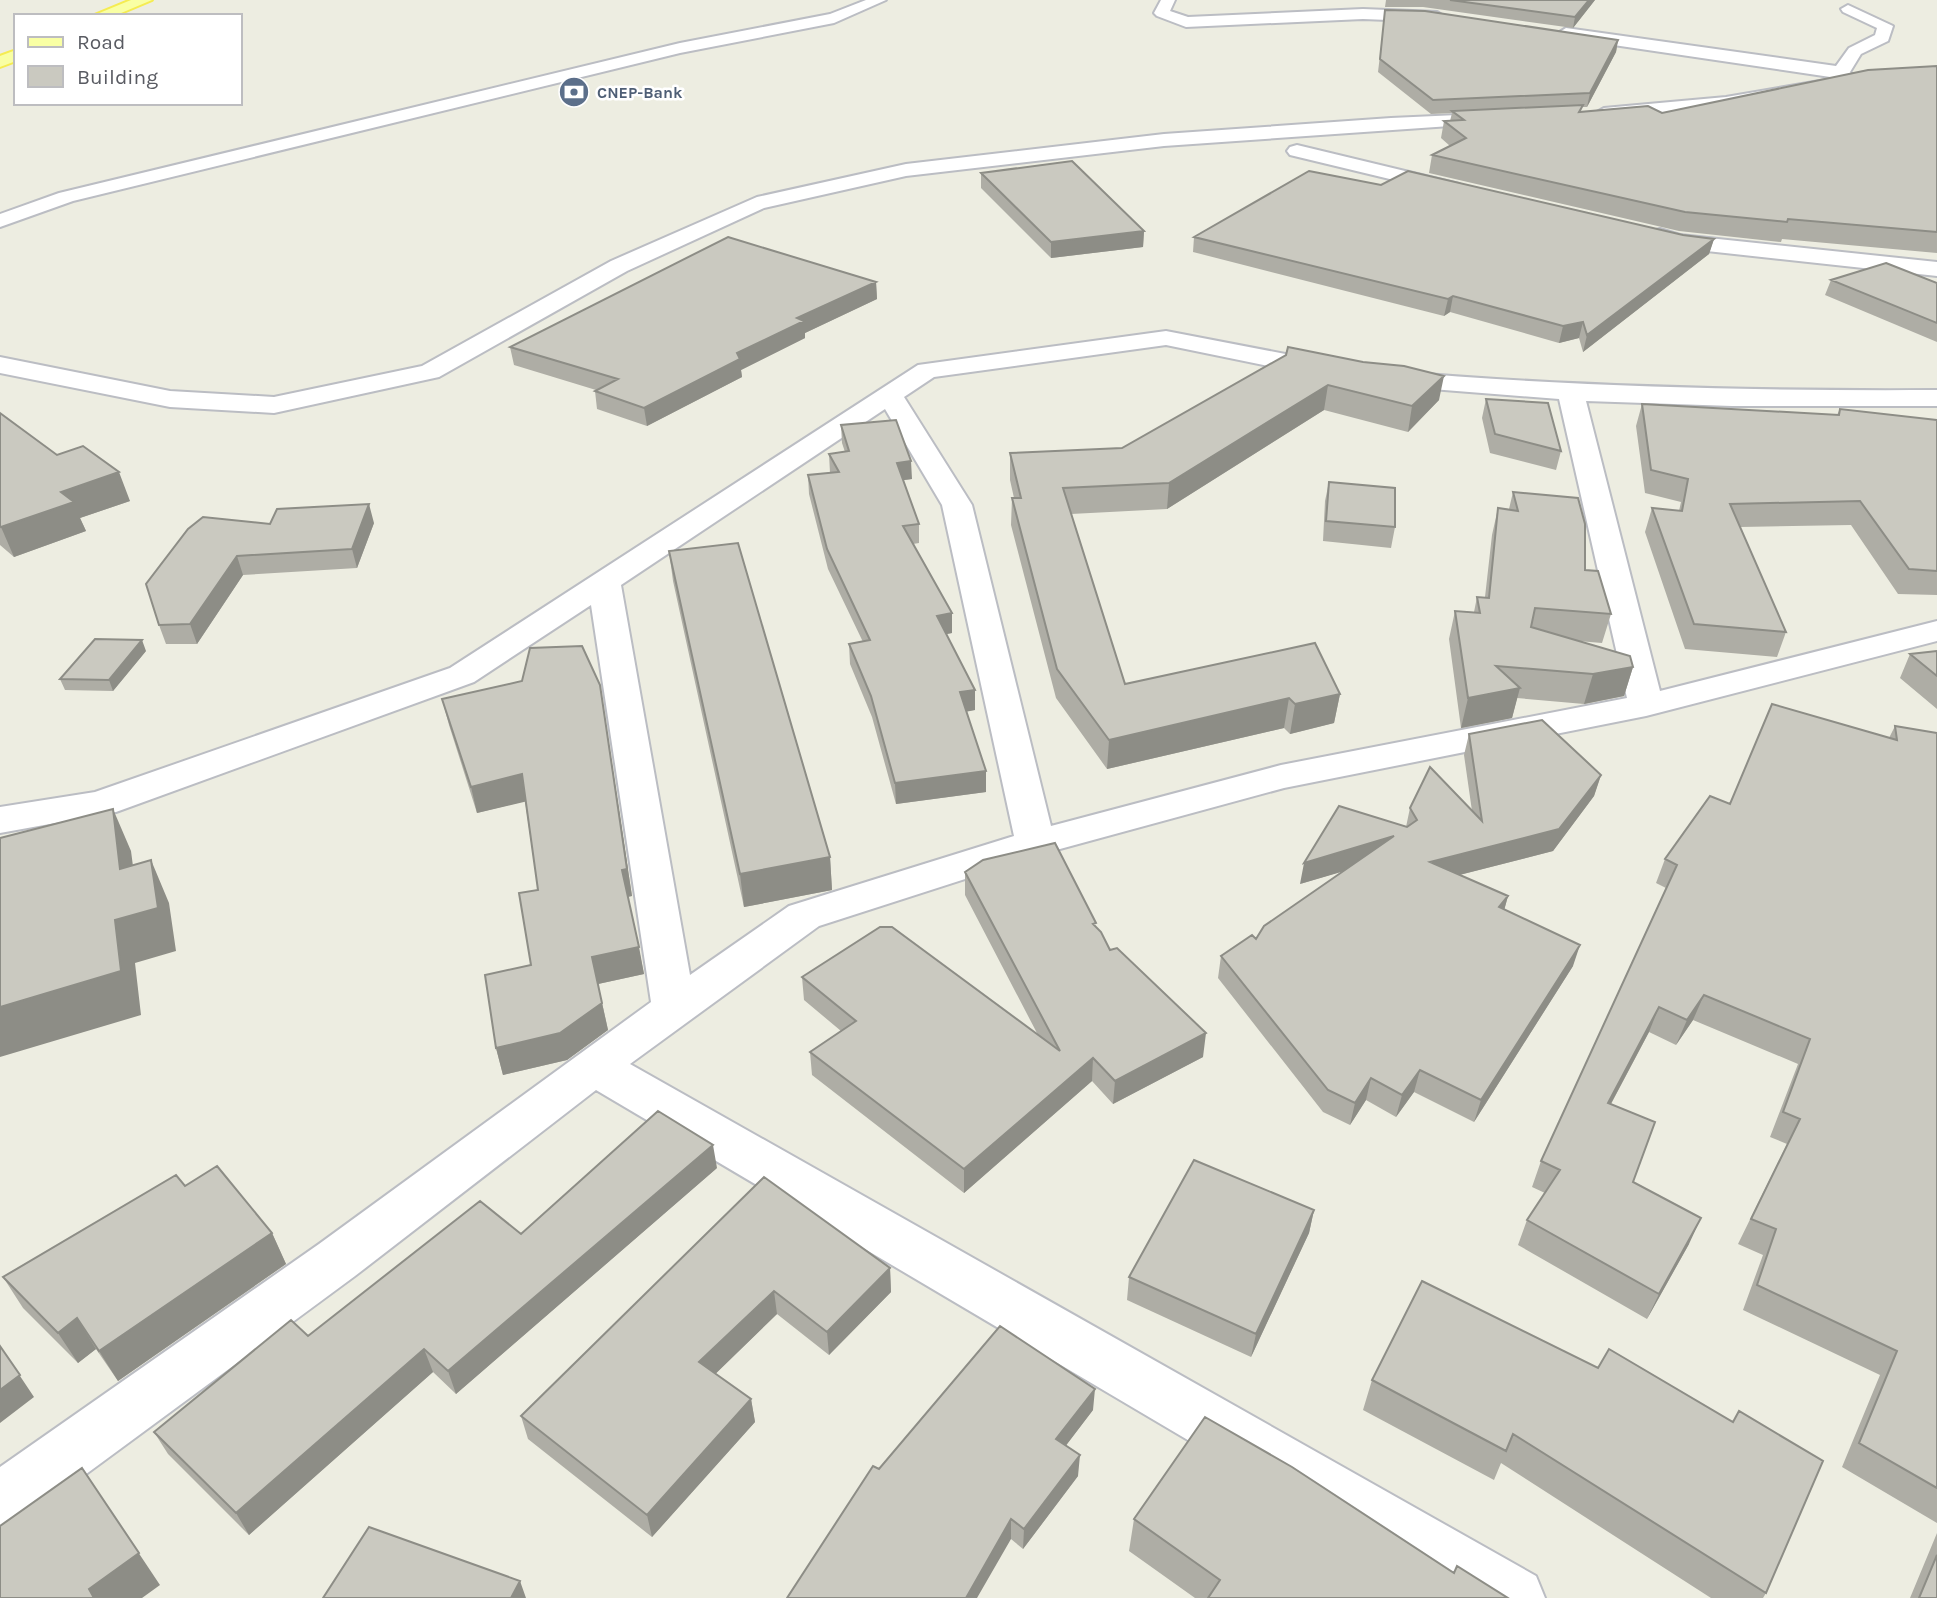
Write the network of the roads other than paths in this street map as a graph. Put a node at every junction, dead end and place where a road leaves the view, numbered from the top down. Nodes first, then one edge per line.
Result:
1 (120, 0) edge
2 (145, 0) edge
3 (880, 0) edge
4 (1168, 0) edge
5 (1848, 9) dead end
6 (82, 14) dead end
7 (105, 14) edge
8 (1450, 18) edge
9 (1554, 32) edge
10 (1850, 77) junction
11 (1587, 114) edge
12 (1517, 117) edge
13 (1274, 132) junction
14 (1206, 137) junction
15 (1297, 151) junction
16 (1468, 191) edge
17 (0, 221) edge
18 (1640, 232) edge
19 (1937, 269) edge
20 (0, 365) edge
21 (1570, 391) junction
22 (890, 395) junction
23 (1937, 398) edge
24 (604, 582) junction
25 (1937, 631) edge
26 (1646, 705) junction
27 (0, 820) edge
28 (1035, 843) junction
29 (674, 1008) junction
30 (594, 1066) junction
31 (0, 1502) edge
32 (1514, 1598) edge

1 - 6 main road
2 - 7 main road
3 - 17 street
4 - 8 street
5 - 10 street
9 - 10 street
10 - 11 street
12 - 13 street
13 - 14 street
13 - 15 street
14 - 15 street
14 - 20 street
15 - 16 street
18 - 19 street
21 - 22 street
21 - 23 street
21 - 26 street
22 - 24 street
22 - 28 street
24 - 27 street
24 - 29 street
25 - 26 street
26 - 28 street
28 - 29 street
29 - 30 street
30 - 31 street
30 - 32 street

